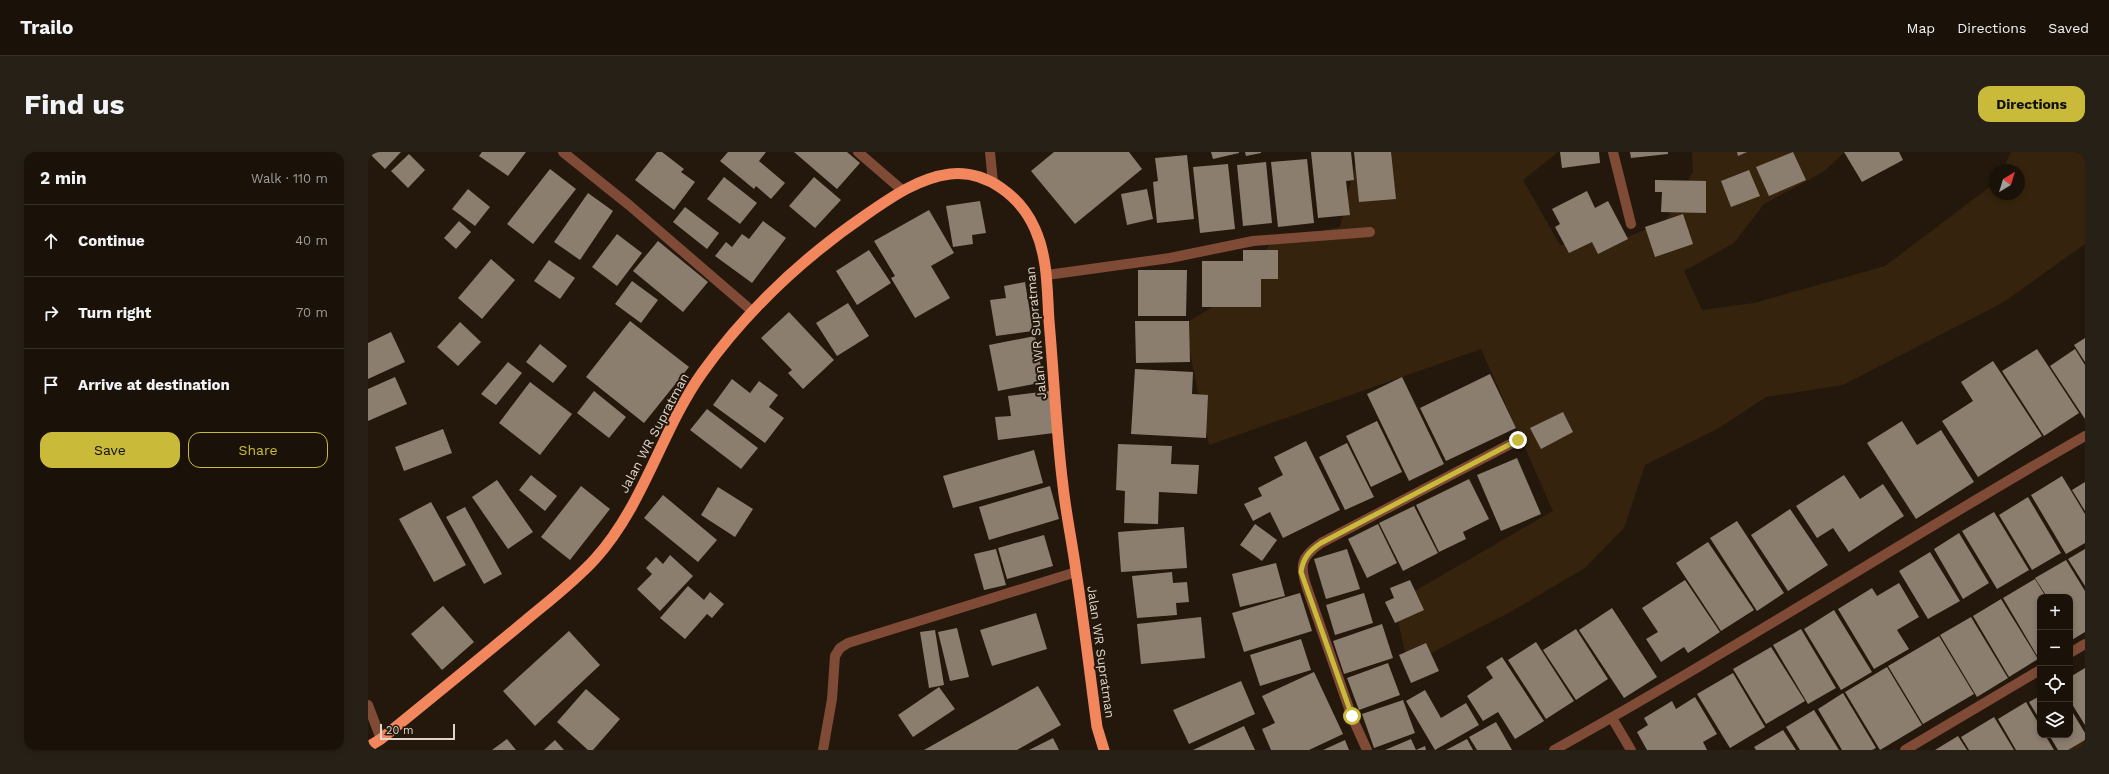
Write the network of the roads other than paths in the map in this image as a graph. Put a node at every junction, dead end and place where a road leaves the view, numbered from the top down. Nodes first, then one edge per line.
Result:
1 (563, 152) edge
2 (858, 152) edge
3 (990, 152) edge
4 (1613, 152) edge
5 (993, 182) junction
6 (902, 190) junction
7 (1631, 224) dead end
8 (1370, 232) dead end
9 (1047, 275) junction
10 (752, 311) junction
11 (2085, 436) edge
12 (1518, 440) dead end
13 (1076, 572) junction
14 (2085, 644) edge
15 (2073, 651) edge
16 (2037, 672) edge
17 (368, 705) edge
18 (1612, 718) junction
19 (381, 739) junction
20 (368, 747) edge
21 (823, 750) edge
22 (1104, 750) edge
23 (1367, 750) edge
24 (1554, 750) edge
25 (1631, 750) edge
26 (1905, 750) edge

1 - 10 street
2 - 6 street
3 - 5 street
4 - 7 street
5 - 6 highway, Jalan WR Supratman
5 - 9 highway, Jalan WR Supratman
6 - 10 highway, Jalan WR Supratman
8 - 9 street
9 - 13 highway, Jalan WR Supratman
10 - 19 highway, Jalan WR Supratman
11 - 18 street
12 - 23 street
13 - 21 street
13 - 22 highway, Jalan WR Supratman
14 - 15 street
16 - 26 street
17 - 19 street
18 - 24 street
18 - 25 street
19 - 20 highway, Jalan WR Supratman

